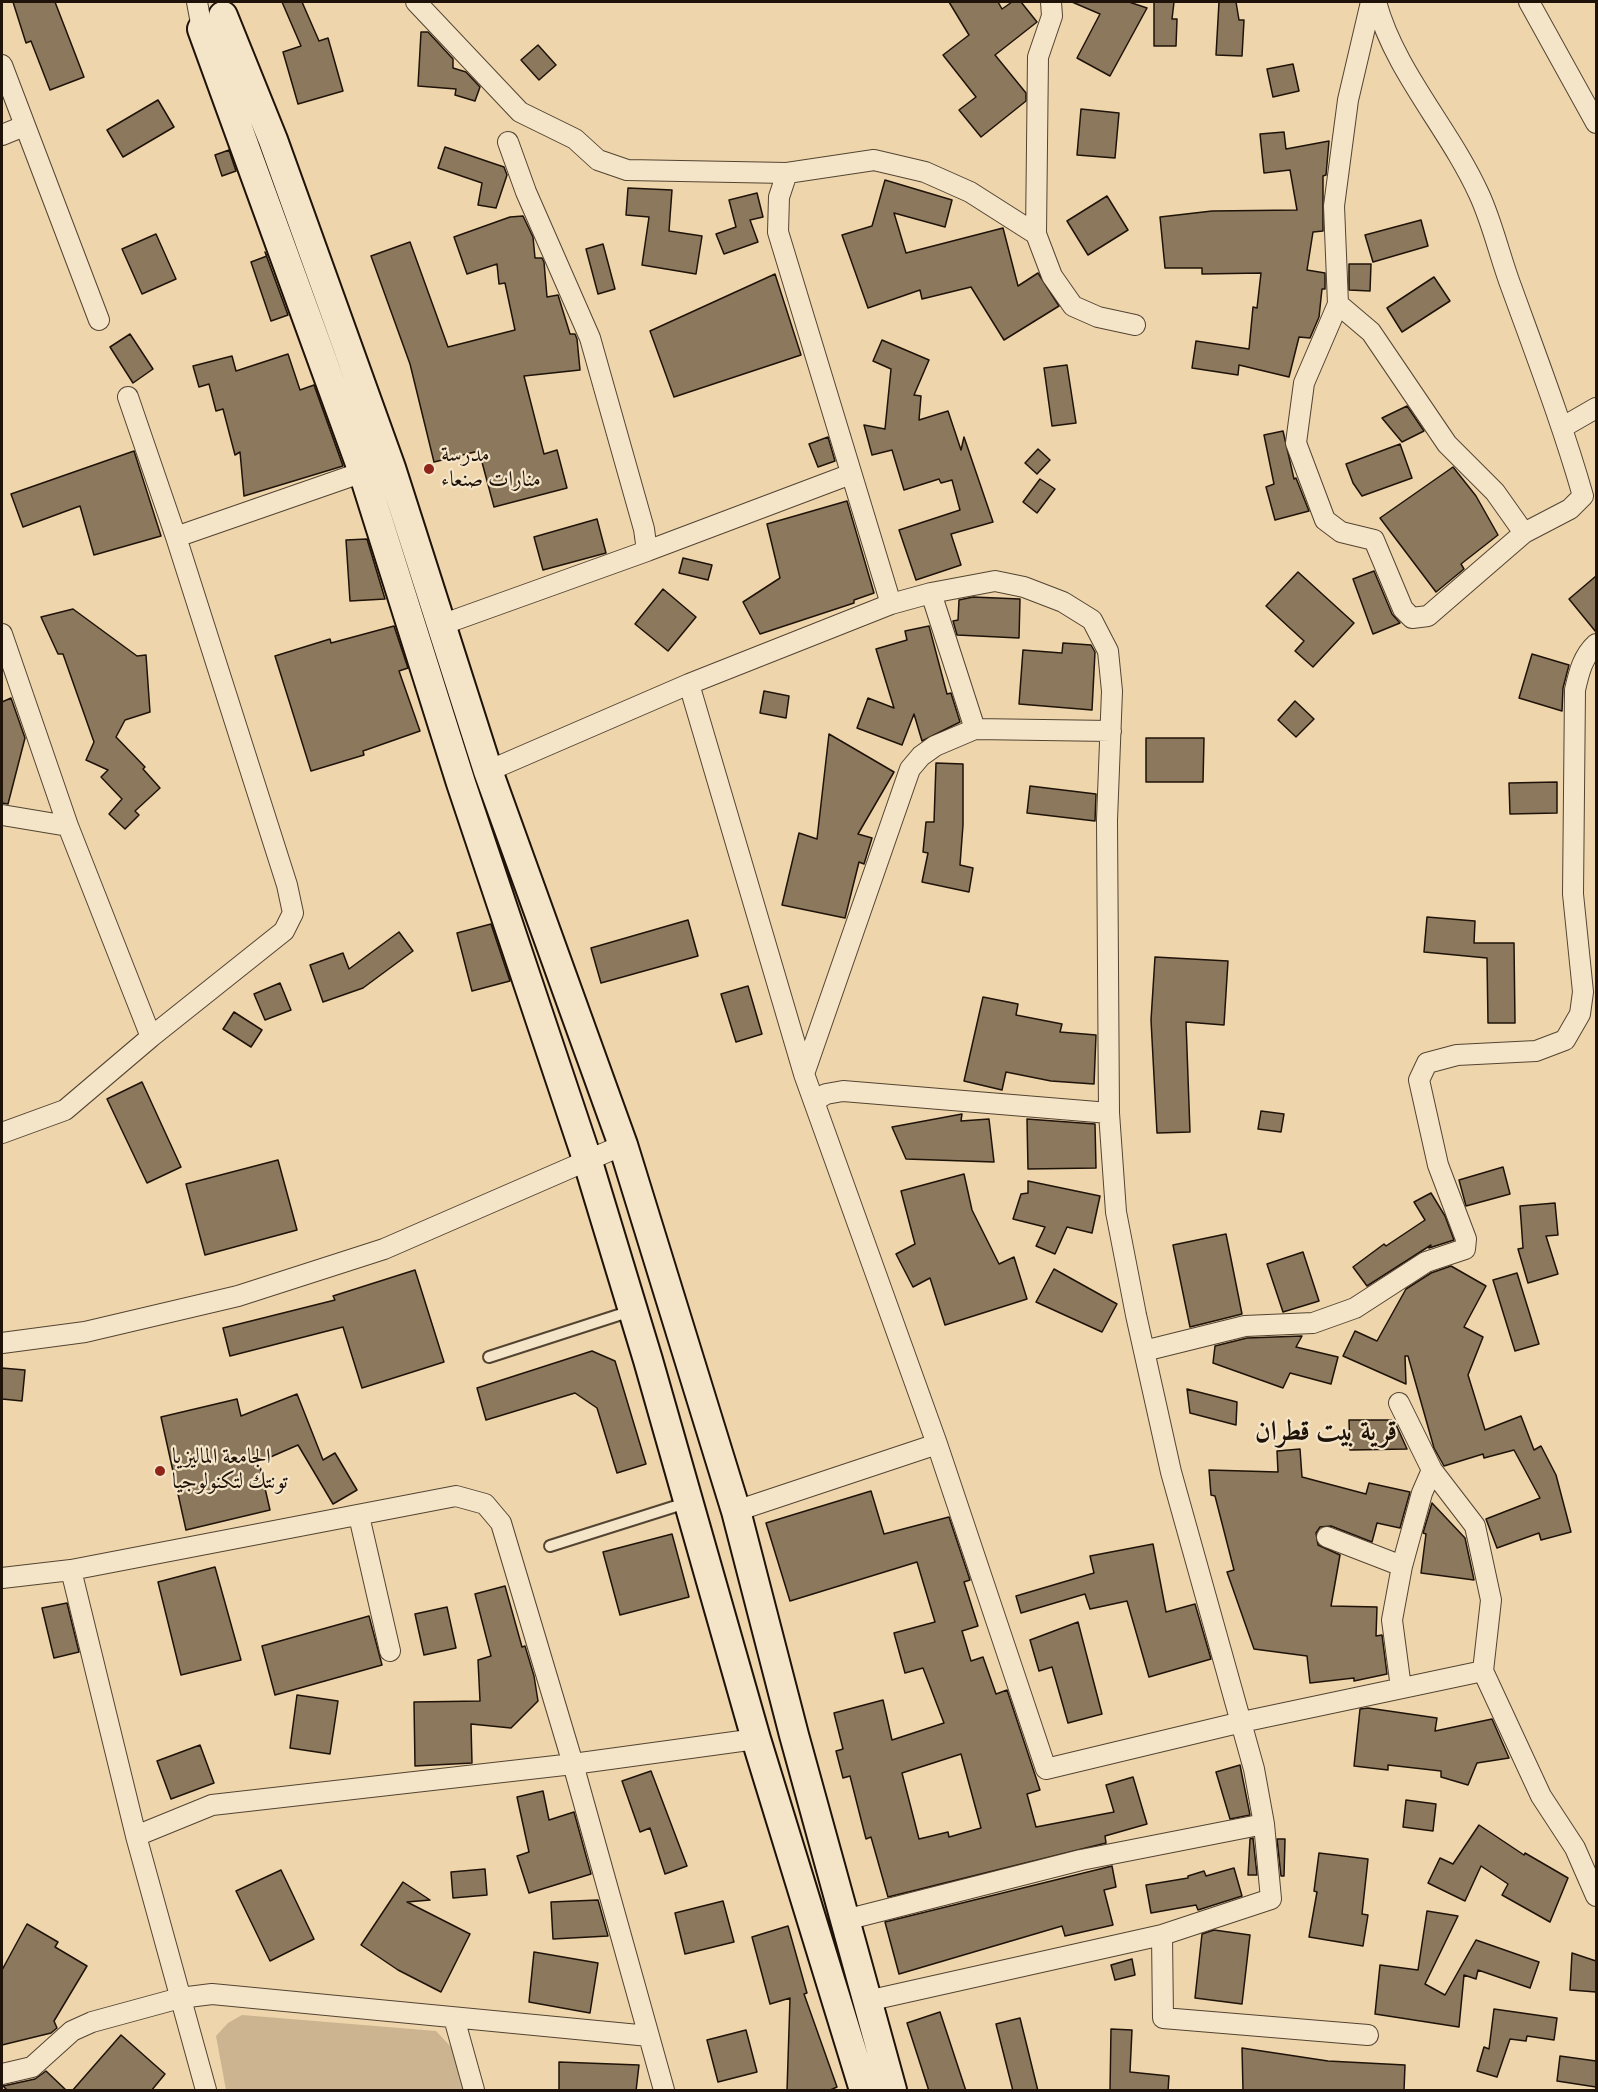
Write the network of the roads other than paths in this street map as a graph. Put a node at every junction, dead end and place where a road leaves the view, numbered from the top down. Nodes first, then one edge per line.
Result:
1 (416, 2) edge
2 (1051, 2) edge
3 (1371, 2) edge
4 (1376, 2) edge
5 (1529, 2) edge
6 (213, 10) edge
7 (2, 64) edge
8 (1596, 123) edge
9 (24, 126) junction
10 (2, 135) edge
11 (508, 142) dead end
12 (787, 173) junction
13 (1036, 234) junction
14 (1338, 304) junction
15 (99, 320) dead end
16 (1135, 325) dead end
17 (128, 396) dead end
18 (1596, 408) edge
19 (1563, 427) junction
20 (363, 472) junction
21 (851, 474) junction
22 (1590, 502) edge
23 (1524, 533) junction
24 (176, 537) junction
25 (648, 551) junction
26 (931, 593) junction
27 (891, 604) junction
28 (441, 625) junction
29 (2, 634) edge
30 (1596, 644) edge
31 (689, 684) junction
32 (975, 729) junction
33 (1111, 731) junction
34 (488, 771) junction
35 (2, 815) edge
36 (68, 826) junction
37 (151, 1037) junction
38 (804, 1074) junction
39 (814, 1101) junction
40 (1109, 1113) junction
41 (2, 1133) edge
42 (623, 1145) junction
43 (587, 1159) junction
44 (633, 1311) junction
45 (2, 1342) edge
46 (686, 1347) junction
47 (1144, 1351) junction
48 (489, 1357) dead end
49 (648, 1360) junction
50 (1399, 1403) dead end
51 (937, 1444) junction
52 (1432, 1470) junction
53 (689, 1502) junction
54 (736, 1510) junction
55 (359, 1516) junction
56 (1327, 1537) dead end
57 (550, 1546) dead end
58 (1402, 1566) junction
59 (71, 1570) junction
60 (2, 1578) edge
61 (390, 1652) dead end
62 (1483, 1671) junction
63 (1401, 1688) junction
64 (1242, 1722) junction
65 (794, 1735) junction
66 (756, 1739) junction
67 (573, 1764) junction
68 (1264, 1824) junction
69 (136, 1836) junction
70 (1596, 1896) edge
71 (845, 1920) junction
72 (1162, 1935) junction
73 (180, 1998) junction
74 (867, 2001) junction
75 (454, 2018) junction
76 (1368, 2035) dead end
77 (649, 2036) junction
78 (2, 2074) edge
79 (206, 2091) edge
80 (474, 2091) edge
81 (664, 2091) edge
82 (864, 2091) edge
83 (892, 2091) edge

1 - 12 street
2 - 13 street
3 - 14 street
4 - 19 street
5 - 8 street
6 - 20 street
6 - 28 street
7 - 9 street
9 - 10 street
9 - 15 street
11 - 25 street
12 - 13 street
12 - 21 street
13 - 16 street
14 - 23 street
14 - 23 street
17 - 24 street
18 - 19 street
19 - 22 street
20 - 24 street
20 - 43 street
21 - 25 street
21 - 27 street
22 - 23 street
24 - 37 street
25 - 28 street
26 - 27 street
26 - 32 street
26 - 33 street
27 - 31 street
28 - 34 street
29 - 36 street
30 - 47 street
31 - 34 street
31 - 38 street
32 - 33 street
32 - 38 street
33 - 40 street
34 - 42 street
35 - 36 street
36 - 37 street
37 - 41 street
38 - 39 street
39 - 40 street
39 - 51 street
40 - 47 street
42 - 43 street
42 - 46 street
43 - 44 street
43 - 45 street
44 - 48 lane
44 - 49 street
46 - 49 street
46 - 54 street
47 - 64 street
49 - 53 street
50 - 52 street
51 - 54 street
51 - 64 street
52 - 58 street
52 - 62 street
53 - 57 lane
53 - 66 street
54 - 65 street
55 - 59 street
55 - 61 street
55 - 67 street
56 - 58 street
58 - 63 street
59 - 60 street
59 - 69 street
62 - 63 street
62 - 70 street
63 - 64 street
64 - 68 street
65 - 66 street
65 - 71 street
66 - 67 street
66 - 82 street
67 - 69 street
67 - 77 street
68 - 71 street
68 - 72 street
69 - 73 street
71 - 74 street
72 - 74 street
72 - 76 street
73 - 75 street
73 - 78 street
73 - 79 street
74 - 83 street
75 - 77 street
75 - 80 street
77 - 81 street

